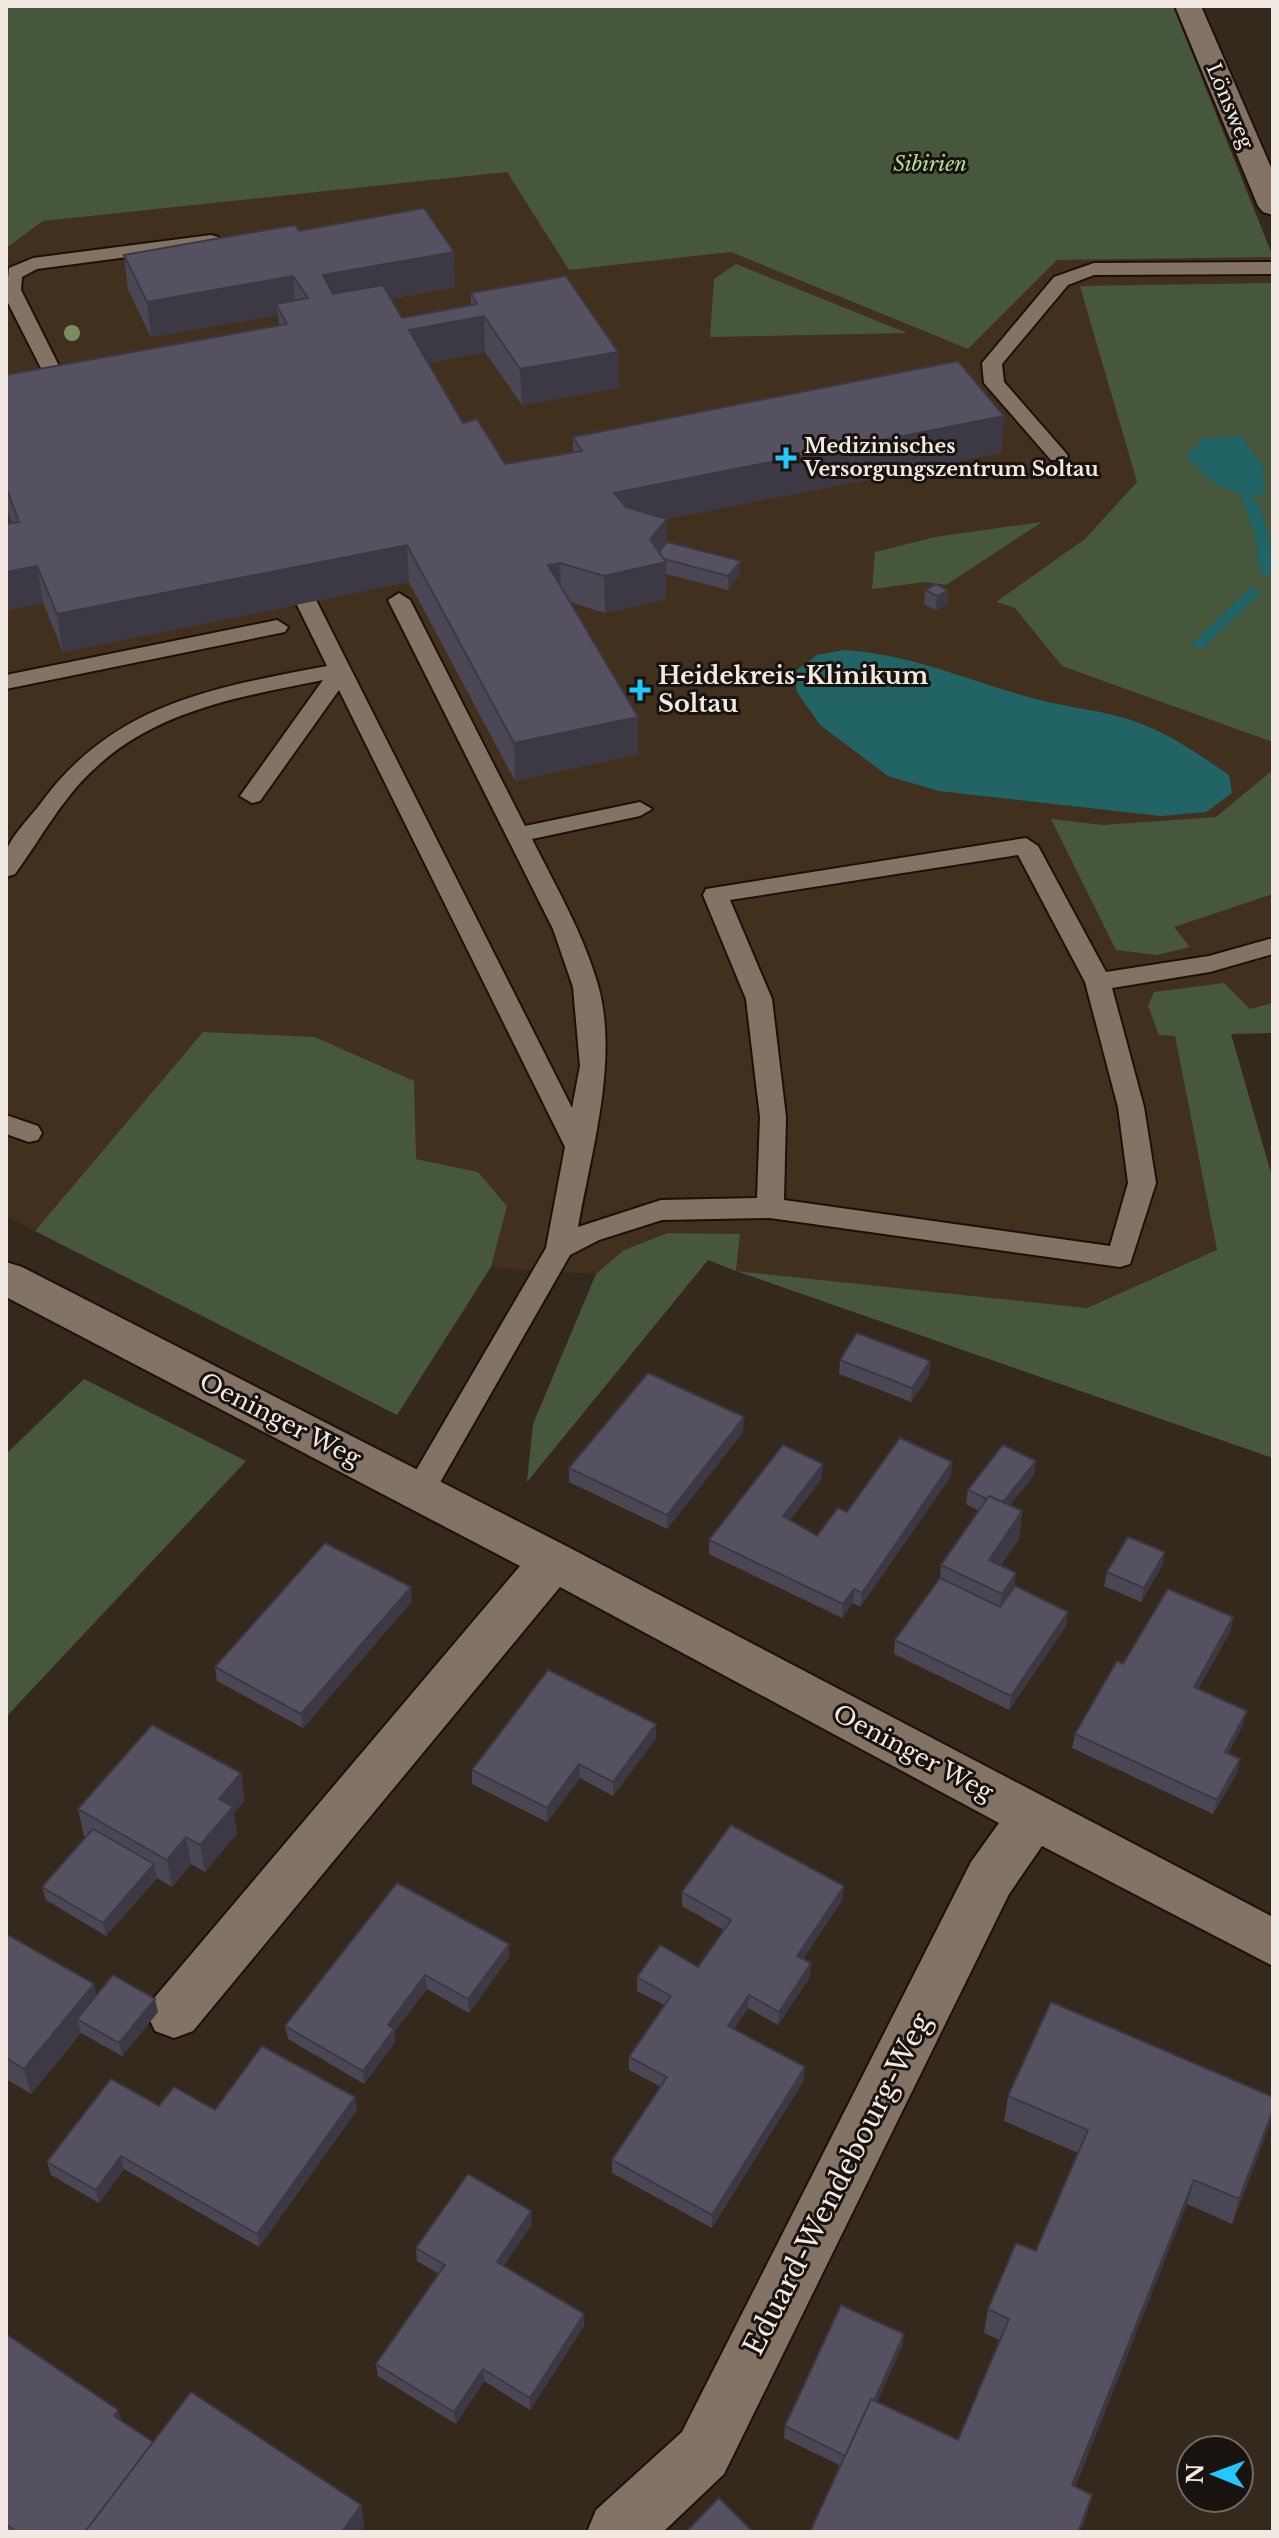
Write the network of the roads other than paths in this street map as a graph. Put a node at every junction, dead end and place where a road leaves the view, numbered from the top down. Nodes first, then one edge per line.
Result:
1 (1188, 6) edge
2 (1273, 206) edge
3 (231, 239) edge
4 (1273, 268) edge
5 (30, 380) edge
6 (1058, 456) dead end
7 (399, 600) dead end
8 (308, 605) edge
9 (277, 627) dead end
10 (342, 670) junction
11 (6, 682) edge
12 (252, 796) dead end
13 (640, 809) dead end
14 (518, 835) junction
15 (6, 869) edge
16 (1273, 946) edge
17 (1098, 982) junction
18 (579, 1149) junction
19 (770, 1208) junction
20 (560, 1248) junction
21 (6, 1278) edge
22 (419, 1492) junction
23 (553, 1561) junction
24 (1033, 1817) junction
25 (1273, 1943) edge
26 (174, 2014) dead end
27 (618, 2532) edge

1 - 2 street, Lönsweg
3 - 5 lane
4 - 6 lane
7 - 14 lane
8 - 10 lane
9 - 11 lane
10 - 12 lane
10 - 15 lane
10 - 18 lane
13 - 14 lane
14 - 18 lane
16 - 17 lane
17 - 19 lane
17 - 19 lane
18 - 20 lane
19 - 20 lane
20 - 22 lane
21 - 22 street, Oeninger Weg
22 - 23 street, Oeninger Weg
23 - 24 street, Oeninger Weg
23 - 26 street
24 - 25 street, Oeninger Weg
24 - 27 street, Eduard-Wendebourg-Weg

